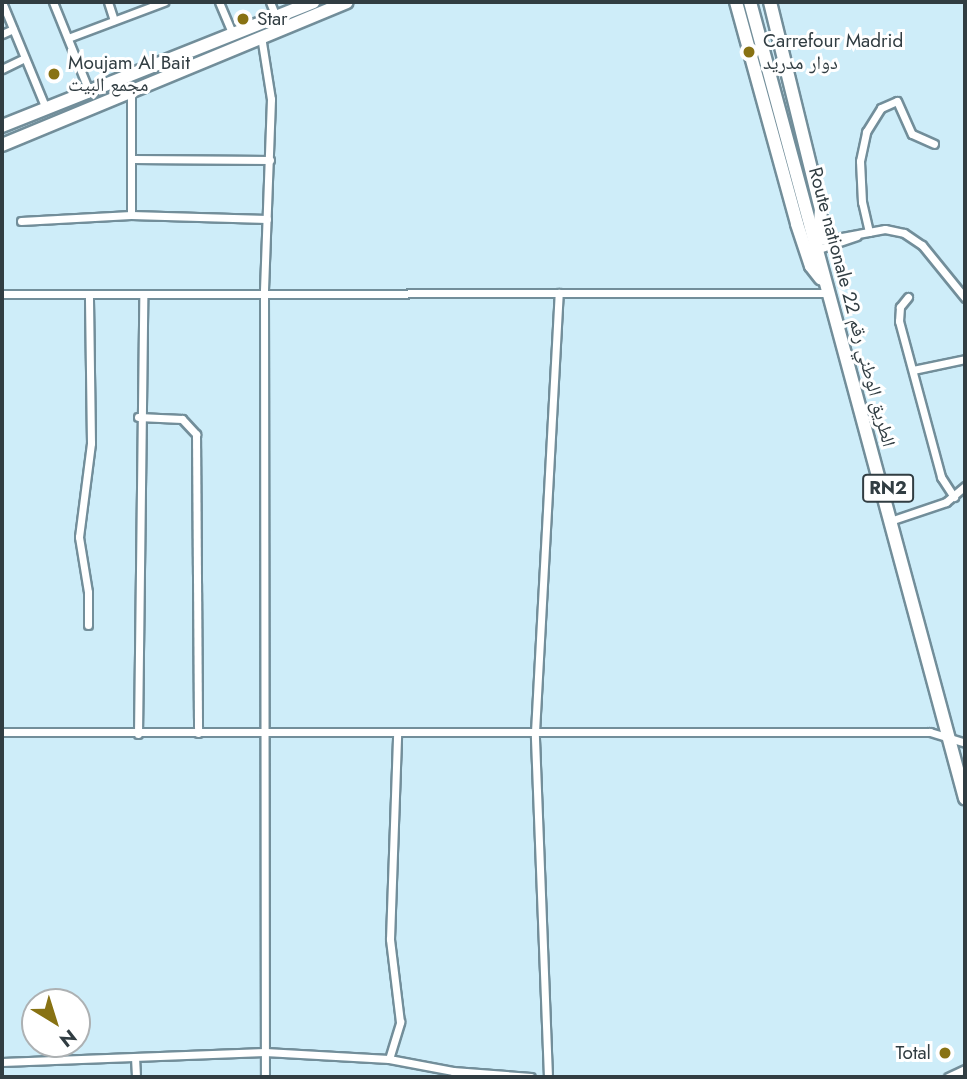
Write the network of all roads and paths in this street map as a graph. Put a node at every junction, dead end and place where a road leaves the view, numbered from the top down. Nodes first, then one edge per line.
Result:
1 (2, 2) edge
2 (53, 2) edge
3 (108, 2) edge
4 (164, 2) edge
5 (219, 2) edge
6 (270, 2) edge
7 (313, 2) edge
8 (348, 2) edge
9 (736, 2) edge
10 (750, 2) edge
11 (757, 2) edge
12 (770, 2) edge
13 (141, 6) edge
14 (276, 18) junction
15 (114, 20) junction
16 (13, 29) junction
17 (259, 32) junction
18 (2, 34) edge
19 (233, 35) junction
20 (68, 38) junction
21 (25, 58) junction
22 (2, 69) edge
23 (89, 91) junction
24 (131, 92) junction
25 (782, 108) junction
26 (46, 109) junction
27 (2, 126) edge
28 (934, 144) dead end
29 (2, 145) edge
30 (133, 159) junction
31 (270, 160) junction
32 (131, 215) junction
33 (267, 219) junction
34 (21, 221) dead end
35 (867, 232) junction
36 (819, 243) junction
37 (827, 289) junction
38 (559, 293) junction
39 (2, 294) edge
40 (89, 294) junction
41 (264, 294) junction
42 (143, 295) junction
43 (908, 297) dead end
44 (965, 298) edge
45 (965, 359) edge
46 (913, 370) junction
47 (138, 417) junction
48 (965, 486) edge
49 (954, 497) junction
50 (893, 520) junction
51 (88, 625) dead end
52 (2, 732) edge
53 (535, 732) junction
54 (198, 733) junction
55 (266, 733) junction
56 (138, 734) junction
57 (397, 734) junction
58 (956, 740) edge
59 (965, 773) edge
60 (965, 798) edge
61 (265, 1052) junction
62 (135, 1056) junction
63 (390, 1059) junction
64 (2, 1062) edge
65 (965, 1069) edge
66 (136, 1077) edge
67 (265, 1077) edge
68 (531, 1077) edge
69 (548, 1077) edge
70 (948, 1077) edge

1 - 16 street
2 - 20 street
3 - 15 street
4 - 13 street
5 - 19 street
6 - 14 street
7 - 14 highway
8 - 17 highway
9 - 37 highway
10 - 25 highway, RN2
11 - 25 highway, RN2
12 - 36 highway
13 - 15 street
14 - 17 highway
15 - 20 street
16 - 18 street
16 - 21 street
17 - 19 highway
17 - 24 highway
17 - 31 street
19 - 23 highway
20 - 23 street
21 - 22 street
21 - 26 street
23 - 26 highway
24 - 29 highway
24 - 30 street
25 - 36 highway, Route nationale 22 الطريق الوطني رقم / RN2
26 - 27 highway
28 - 35 street
30 - 31 street
30 - 32 street
31 - 33 street
32 - 33 street
32 - 34 street
33 - 41 street
35 - 36 street
35 - 44 street
36 - 37 highway, Route nationale 22 الطريق الوطني رقم / RN2
36 - 50 highway, Route nationale 22 الطريق الوطني رقم / RN2
37 - 38 street
37 - 50 highway, Route nationale 22 الطريق الوطني رقم / RN2
38 - 41 street
38 - 53 street
39 - 40 street
40 - 42 street
40 - 51 street
41 - 42 street
41 - 55 street
42 - 47 street
43 - 46 street
45 - 46 street
46 - 49 street
47 - 54 street
47 - 56 street
48 - 49 street
49 - 50 street
50 - 58 highway, Route nationale 22 الطريق الوطني رقم / RN2
52 - 56 street
53 - 57 street
53 - 58 street
53 - 69 street
54 - 55 street
54 - 56 street
55 - 57 street
55 - 61 street
57 - 63 street
58 - 59 highway, Route nationale 22 الطريق الوطني رقم / RN2
58 - 60 highway, Route nationale 22 الطريق الوطني رقم / RN2
61 - 62 street
61 - 63 street
61 - 67 street
62 - 64 street
62 - 66 street
63 - 68 street
65 - 70 street

